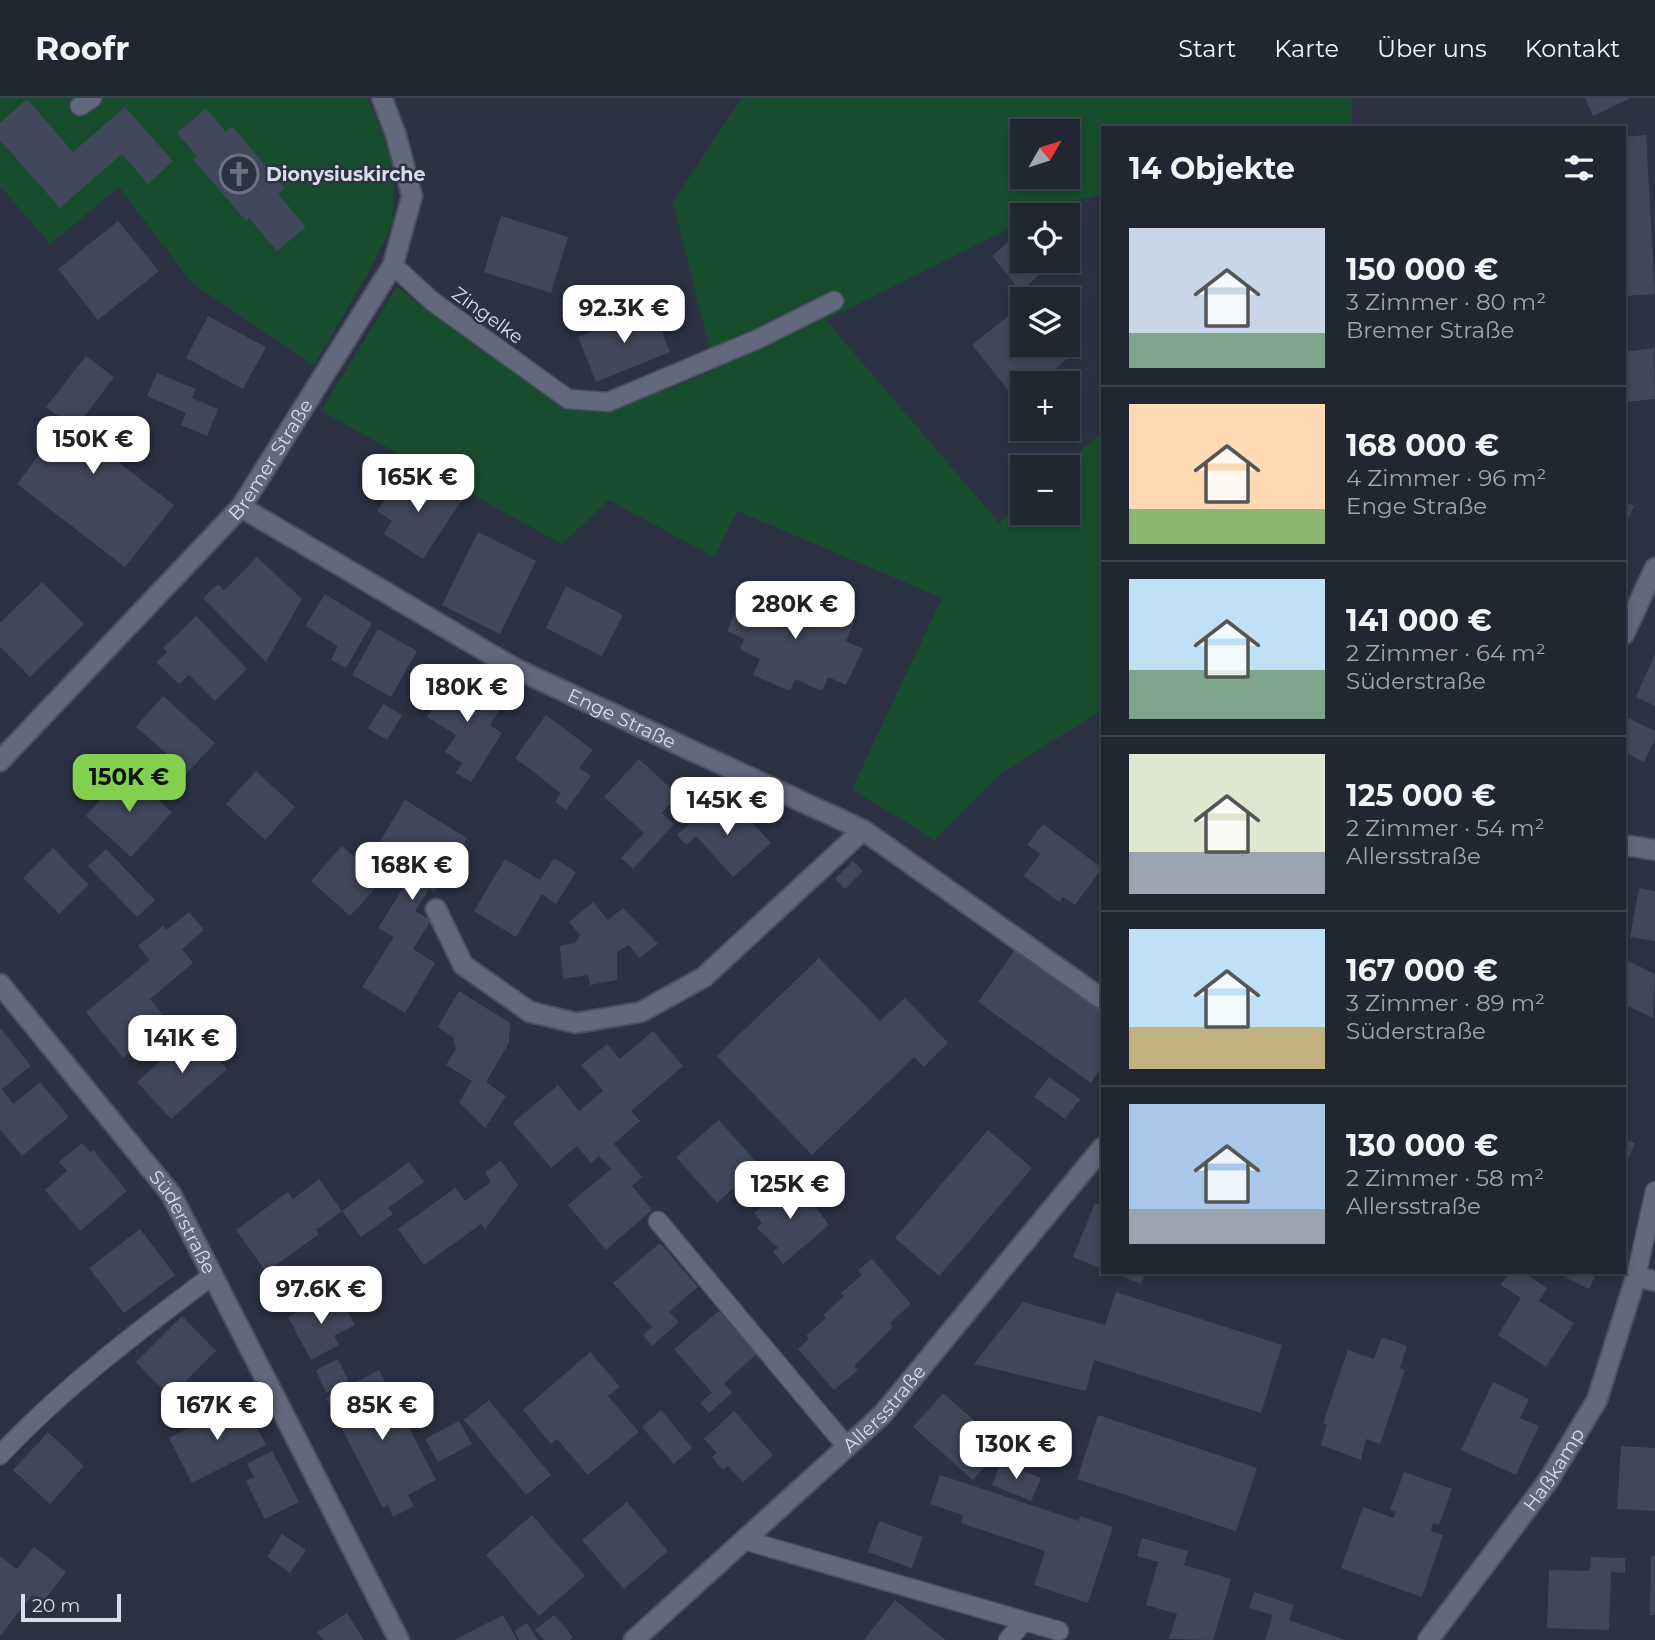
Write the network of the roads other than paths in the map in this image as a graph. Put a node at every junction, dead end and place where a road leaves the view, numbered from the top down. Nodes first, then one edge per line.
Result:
1 (382, 98) edge
2 (393, 265) junction
3 (834, 301) dead end
4 (241, 507) junction
5 (1655, 568) edge
6 (1626, 630) edge
7 (0, 761) edge
8 (863, 830) junction
9 (1626, 845) edge
10 (1655, 850) edge
11 (436, 909) dead end
12 (0, 984) edge
13 (1101, 998) edge
14 (1101, 1149) edge
15 (1655, 1191) edge
16 (658, 1221) dead end
17 (212, 1275) junction
18 (1645, 1279) edge
19 (847, 1447) junction
20 (0, 1455) edge
21 (744, 1540) junction
22 (1024, 1621) junction
23 (1059, 1631) dead end
24 (399, 1640) edge
25 (634, 1640) edge
26 (1008, 1640) edge
27 (1427, 1640) edge

1 - 2 street, Bremer Straße
2 - 3 lane, Zingelke
2 - 4 street, Bremer Straße
4 - 7 street, Bremer Straße
4 - 8 street, Enge Straße
5 - 6 street
8 - 11 street
8 - 13 street, Enge Straße
9 - 10 street
12 - 17 street, Süderstraße
14 - 19 street, Allersstraße
15 - 18 lane
16 - 19 lane
17 - 20 lane
17 - 24 street, Süderstraße
18 - 27 street, Haßkamp
19 - 21 street, Allersstraße
21 - 22 lane
21 - 25 street, Allersstraße
22 - 23 lane
22 - 26 lane

